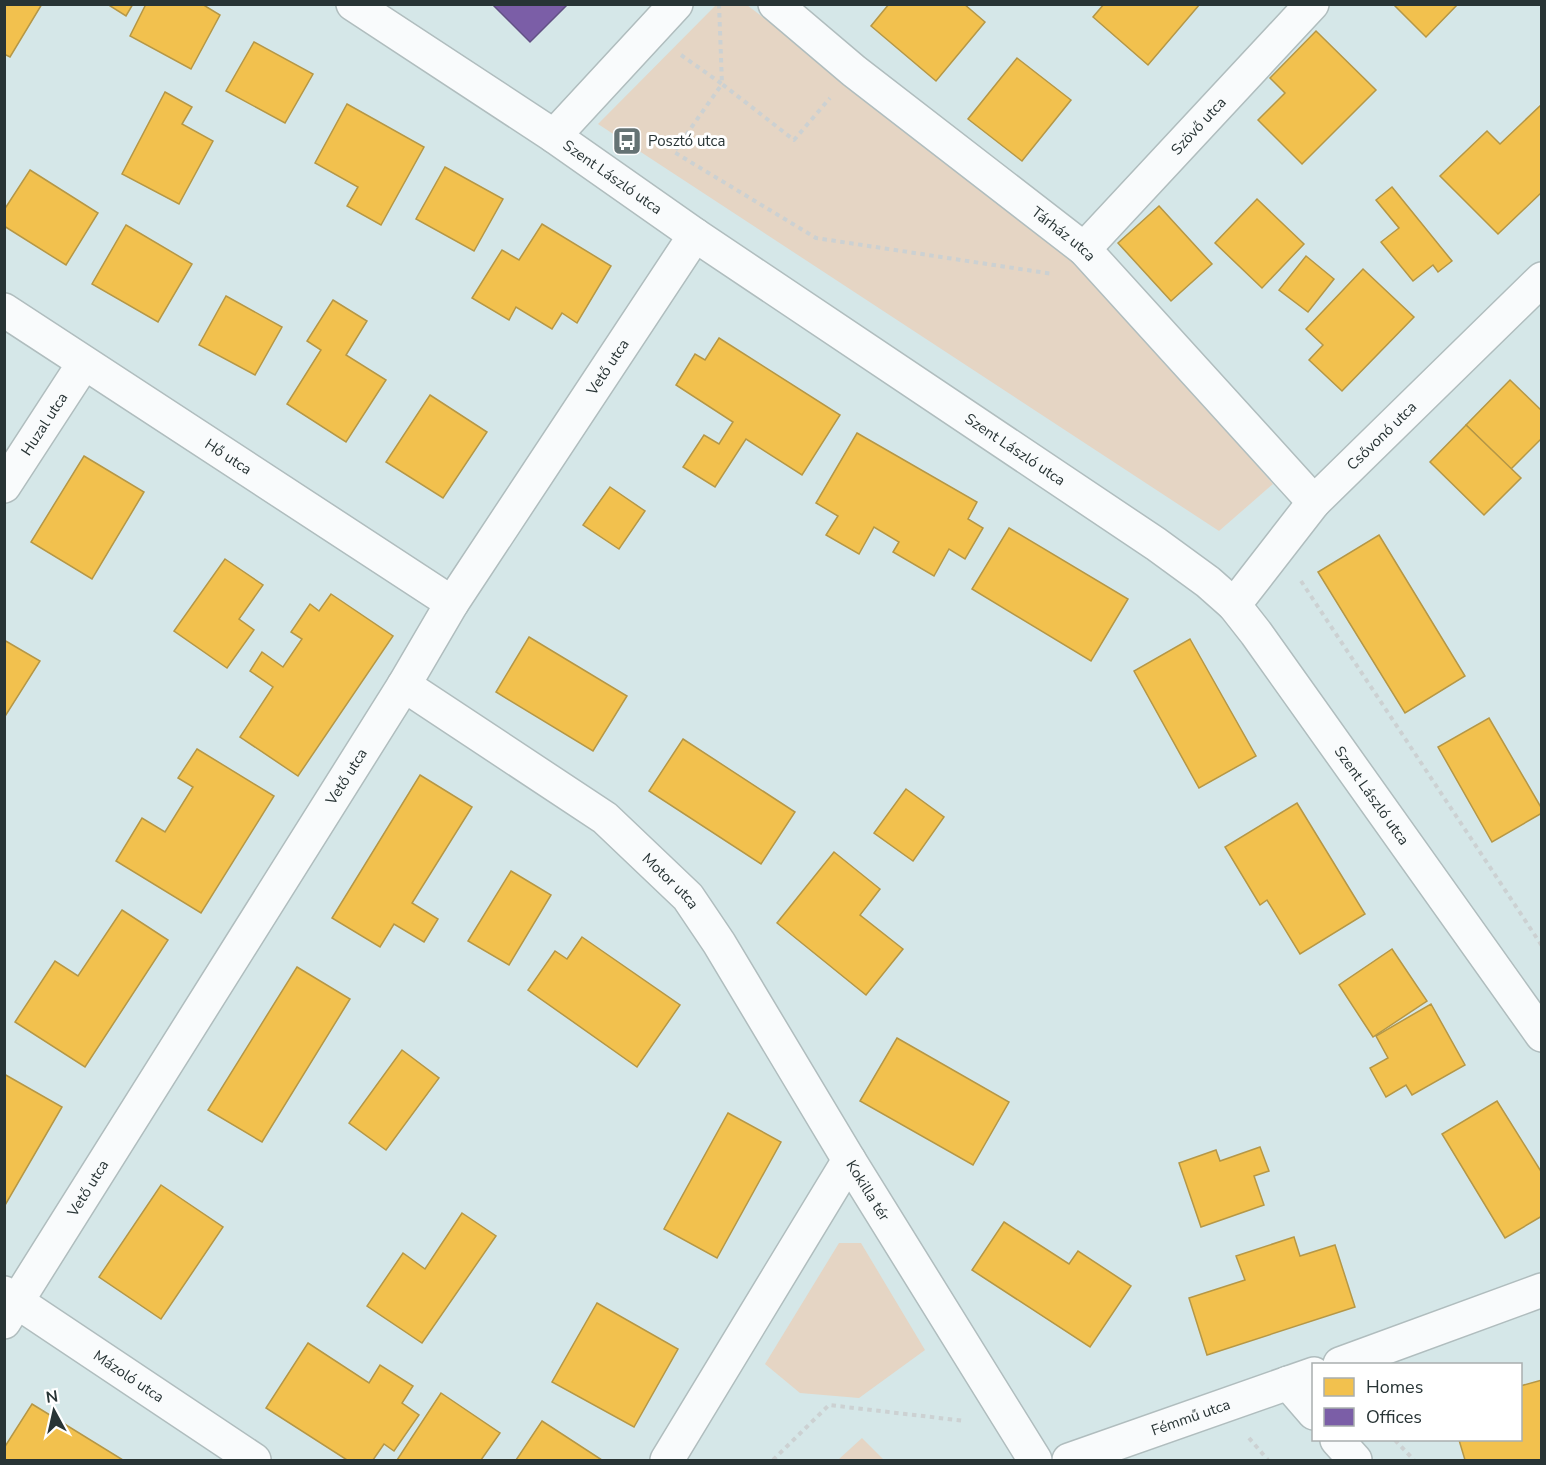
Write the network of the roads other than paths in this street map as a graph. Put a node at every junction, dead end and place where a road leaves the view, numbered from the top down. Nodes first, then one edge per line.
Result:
1 (353, 4) edge
2 (676, 4) edge
3 (775, 4) edge
4 (1312, 4) edge
5 (555, 136) junction
6 (695, 235) junction
7 (1084, 249) junction
8 (1542, 279) edge
9 (4, 310) edge
10 (84, 363) junction
11 (4, 486) edge
12 (1314, 502) junction
13 (452, 603) junction
14 (1234, 605) junction
15 (404, 685) junction
16 (1542, 1035) edge
17 (849, 1160) junction
18 (1542, 1290) edge
19 (9, 1306) edge
20 (1345, 1363) edge
21 (1301, 1379) edge
22 (1312, 1408) edge
23 (1338, 1441) edge
24 (254, 1461) edge
25 (667, 1461) edge
26 (1035, 1461) edge
27 (1069, 1461) edge
28 (1355, 1461) edge

1 - 5 street, Szent László utca
2 - 5 street
3 - 7 street, Tárház utca
4 - 7 street, Szövő utca
5 - 6 street, Szent László utca
6 - 13 street, Vető utca
6 - 14 street, Szent László utca
7 - 12 street, Tárház utca
8 - 12 street, Csővonó utca
9 - 10 street, Hő utca
10 - 11 street, Huzal utca
10 - 13 street, Hő utca
12 - 14 street, Csővonó utca
13 - 15 street, Vető utca
14 - 16 street, Szent László utca
15 - 17 street, Motor utca
15 - 19 street, Vető utca
17 - 25 street, Kokilla tér
17 - 26 street, Kokilla tér
18 - 20 street
19 - 24 street, Mázoló utca
21 - 22 street
21 - 27 street, Fémmű utca
23 - 28 street

